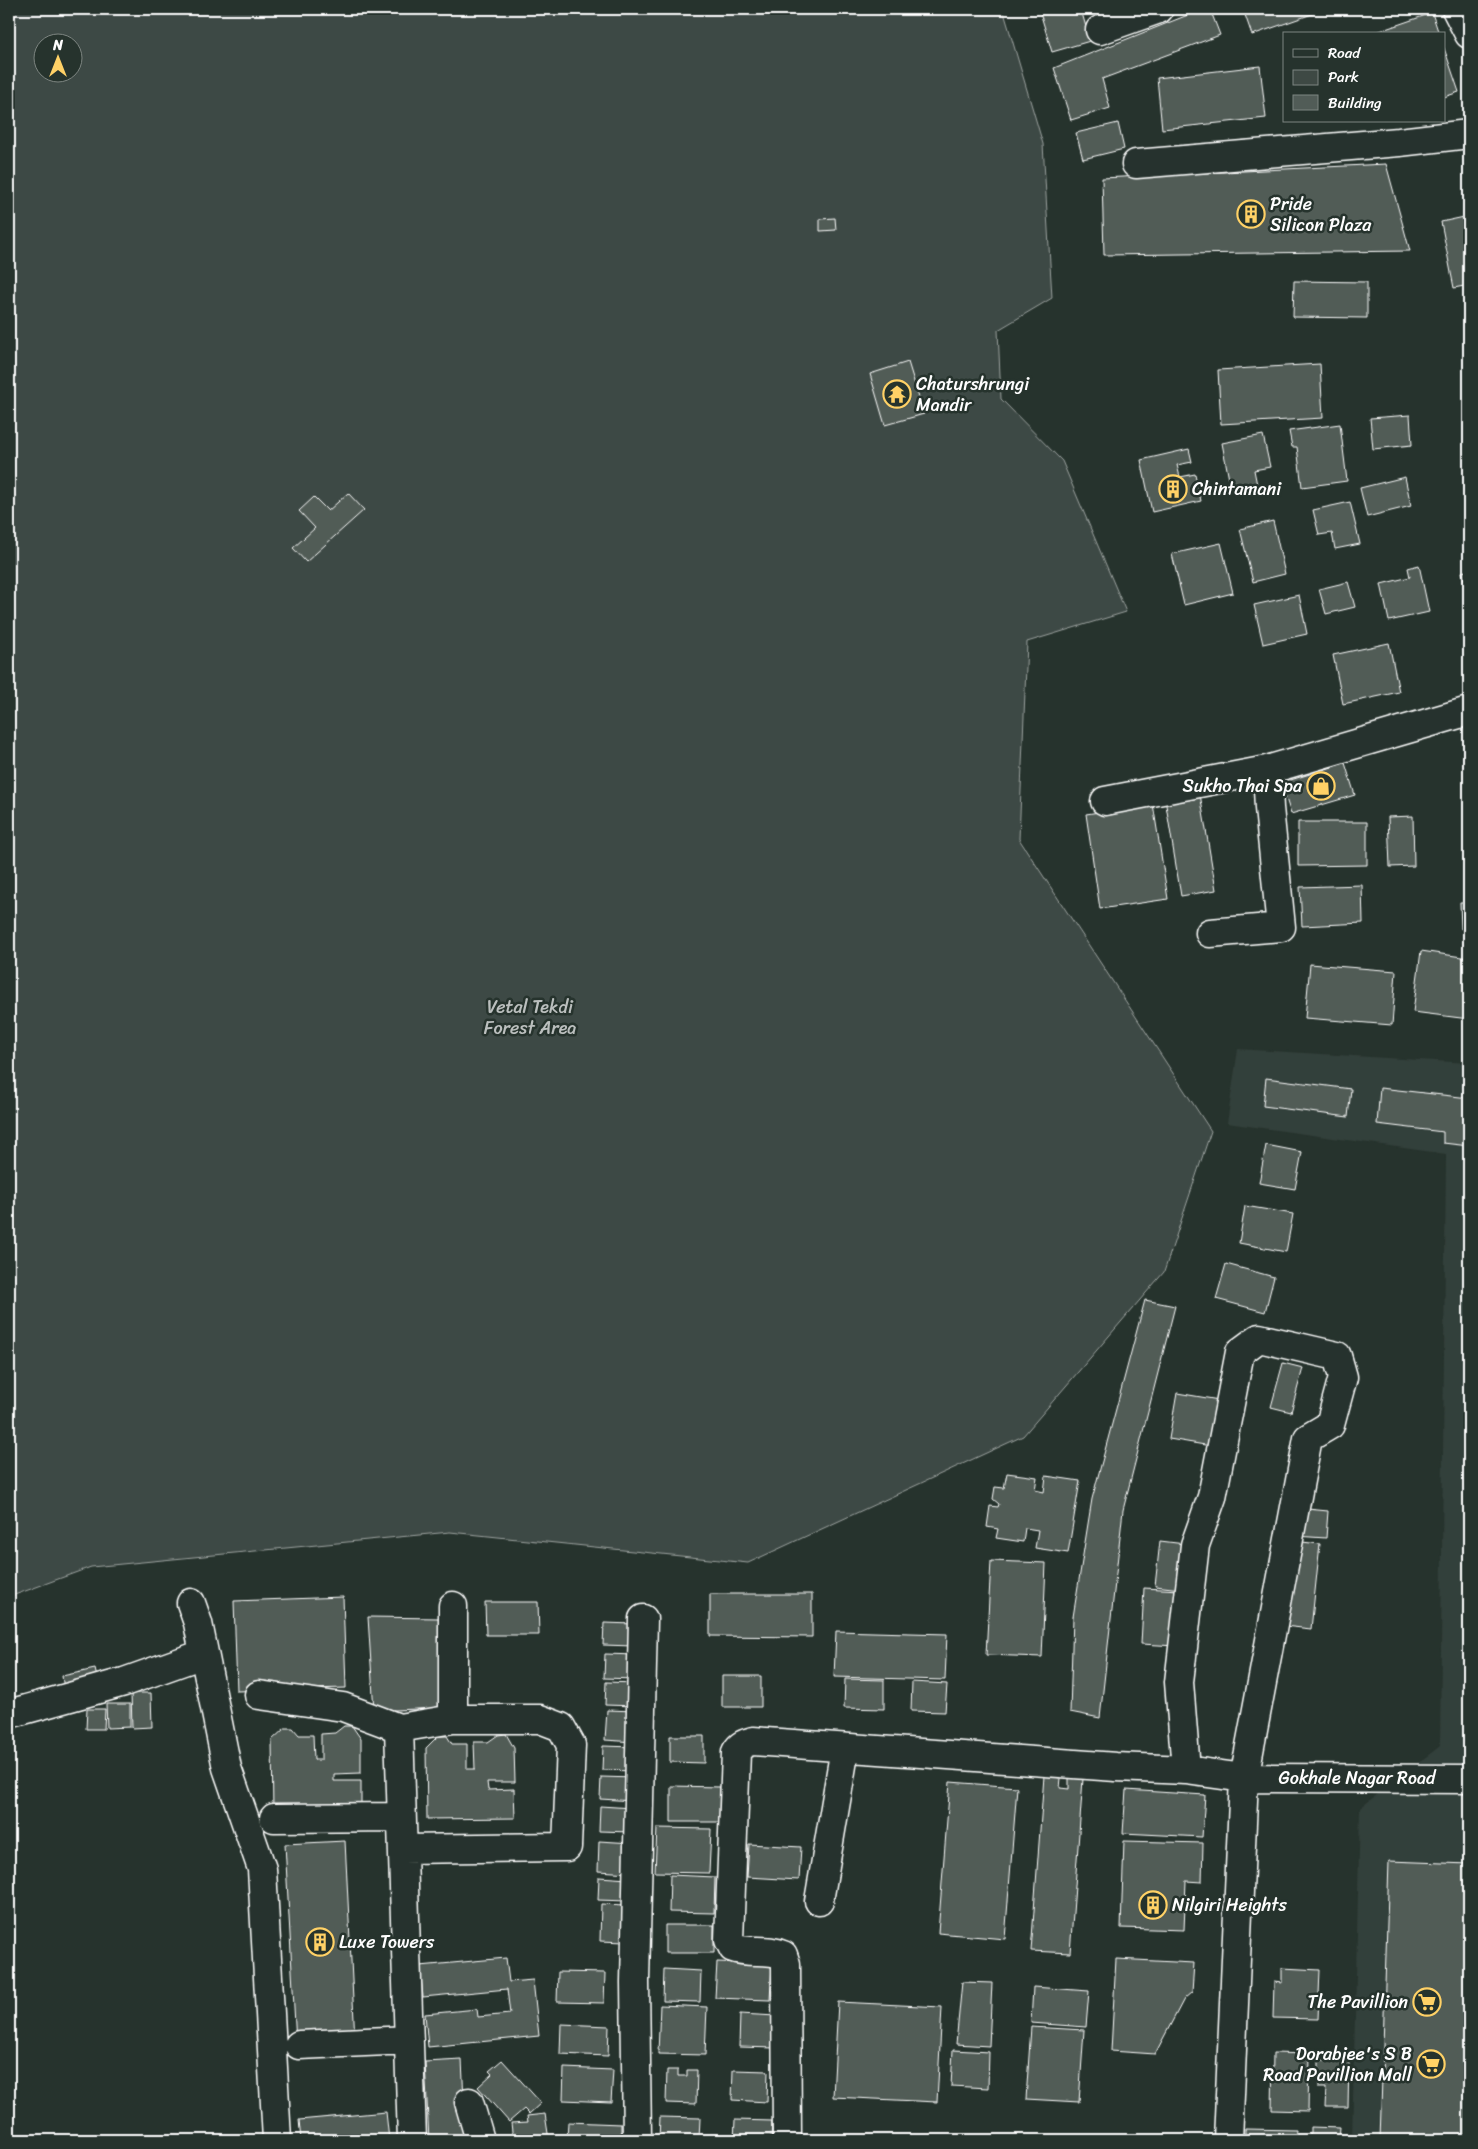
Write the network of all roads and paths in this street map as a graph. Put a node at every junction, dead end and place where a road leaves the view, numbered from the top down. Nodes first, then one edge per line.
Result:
1 (1158, 9) edge
2 (1456, 9) edge
3 (1100, 30) dead end
4 (1469, 34) edge
5 (1469, 134) edge
6 (1136, 164) dead end
7 (1469, 711) edge
8 (1267, 770) junction
9 (1105, 801) dead end
10 (1210, 933) dead end
11 (191, 1603) dead end
12 (453, 1606) dead end
13 (643, 1619) dead end
14 (203, 1654) junction
15 (259, 1695) dead end
16 (16, 1712) dead end
17 (453, 1719) junction
18 (398, 1728) junction
19 (845, 1748) junction
20 (1186, 1770) junction
21 (1244, 1778) junction
22 (1469, 1779) edge
23 (401, 1817) junction
24 (274, 1818) dead end
25 (403, 1849) junction
26 (819, 1901) dead end
27 (409, 2040) junction
28 (298, 2046) dead end
29 (469, 2102) dead end
30 (277, 2140) edge
31 (412, 2140) edge
32 (480, 2140) edge
33 (637, 2140) edge
34 (787, 2140) edge
35 (1228, 2140) edge

1 - 3 street
2 - 4 street
5 - 6 street
7 - 8 street
8 - 9 street
8 - 10 street
11 - 14 street
12 - 17 street
13 - 33 street
14 - 16 street
14 - 30 street
15 - 18 street
17 - 18 street
17 - 25 street
18 - 23 street
19 - 20 street, Gokhale Nagar Road
19 - 26 street
19 - 34 street, Gokhale Nagar Road
20 - 21 street, Gokhale Nagar Road
20 - 21 street
21 - 22 street, Gokhale Nagar Road
21 - 35 street
23 - 24 street
23 - 25 street
25 - 27 street
27 - 28 street
27 - 31 street
29 - 32 street

